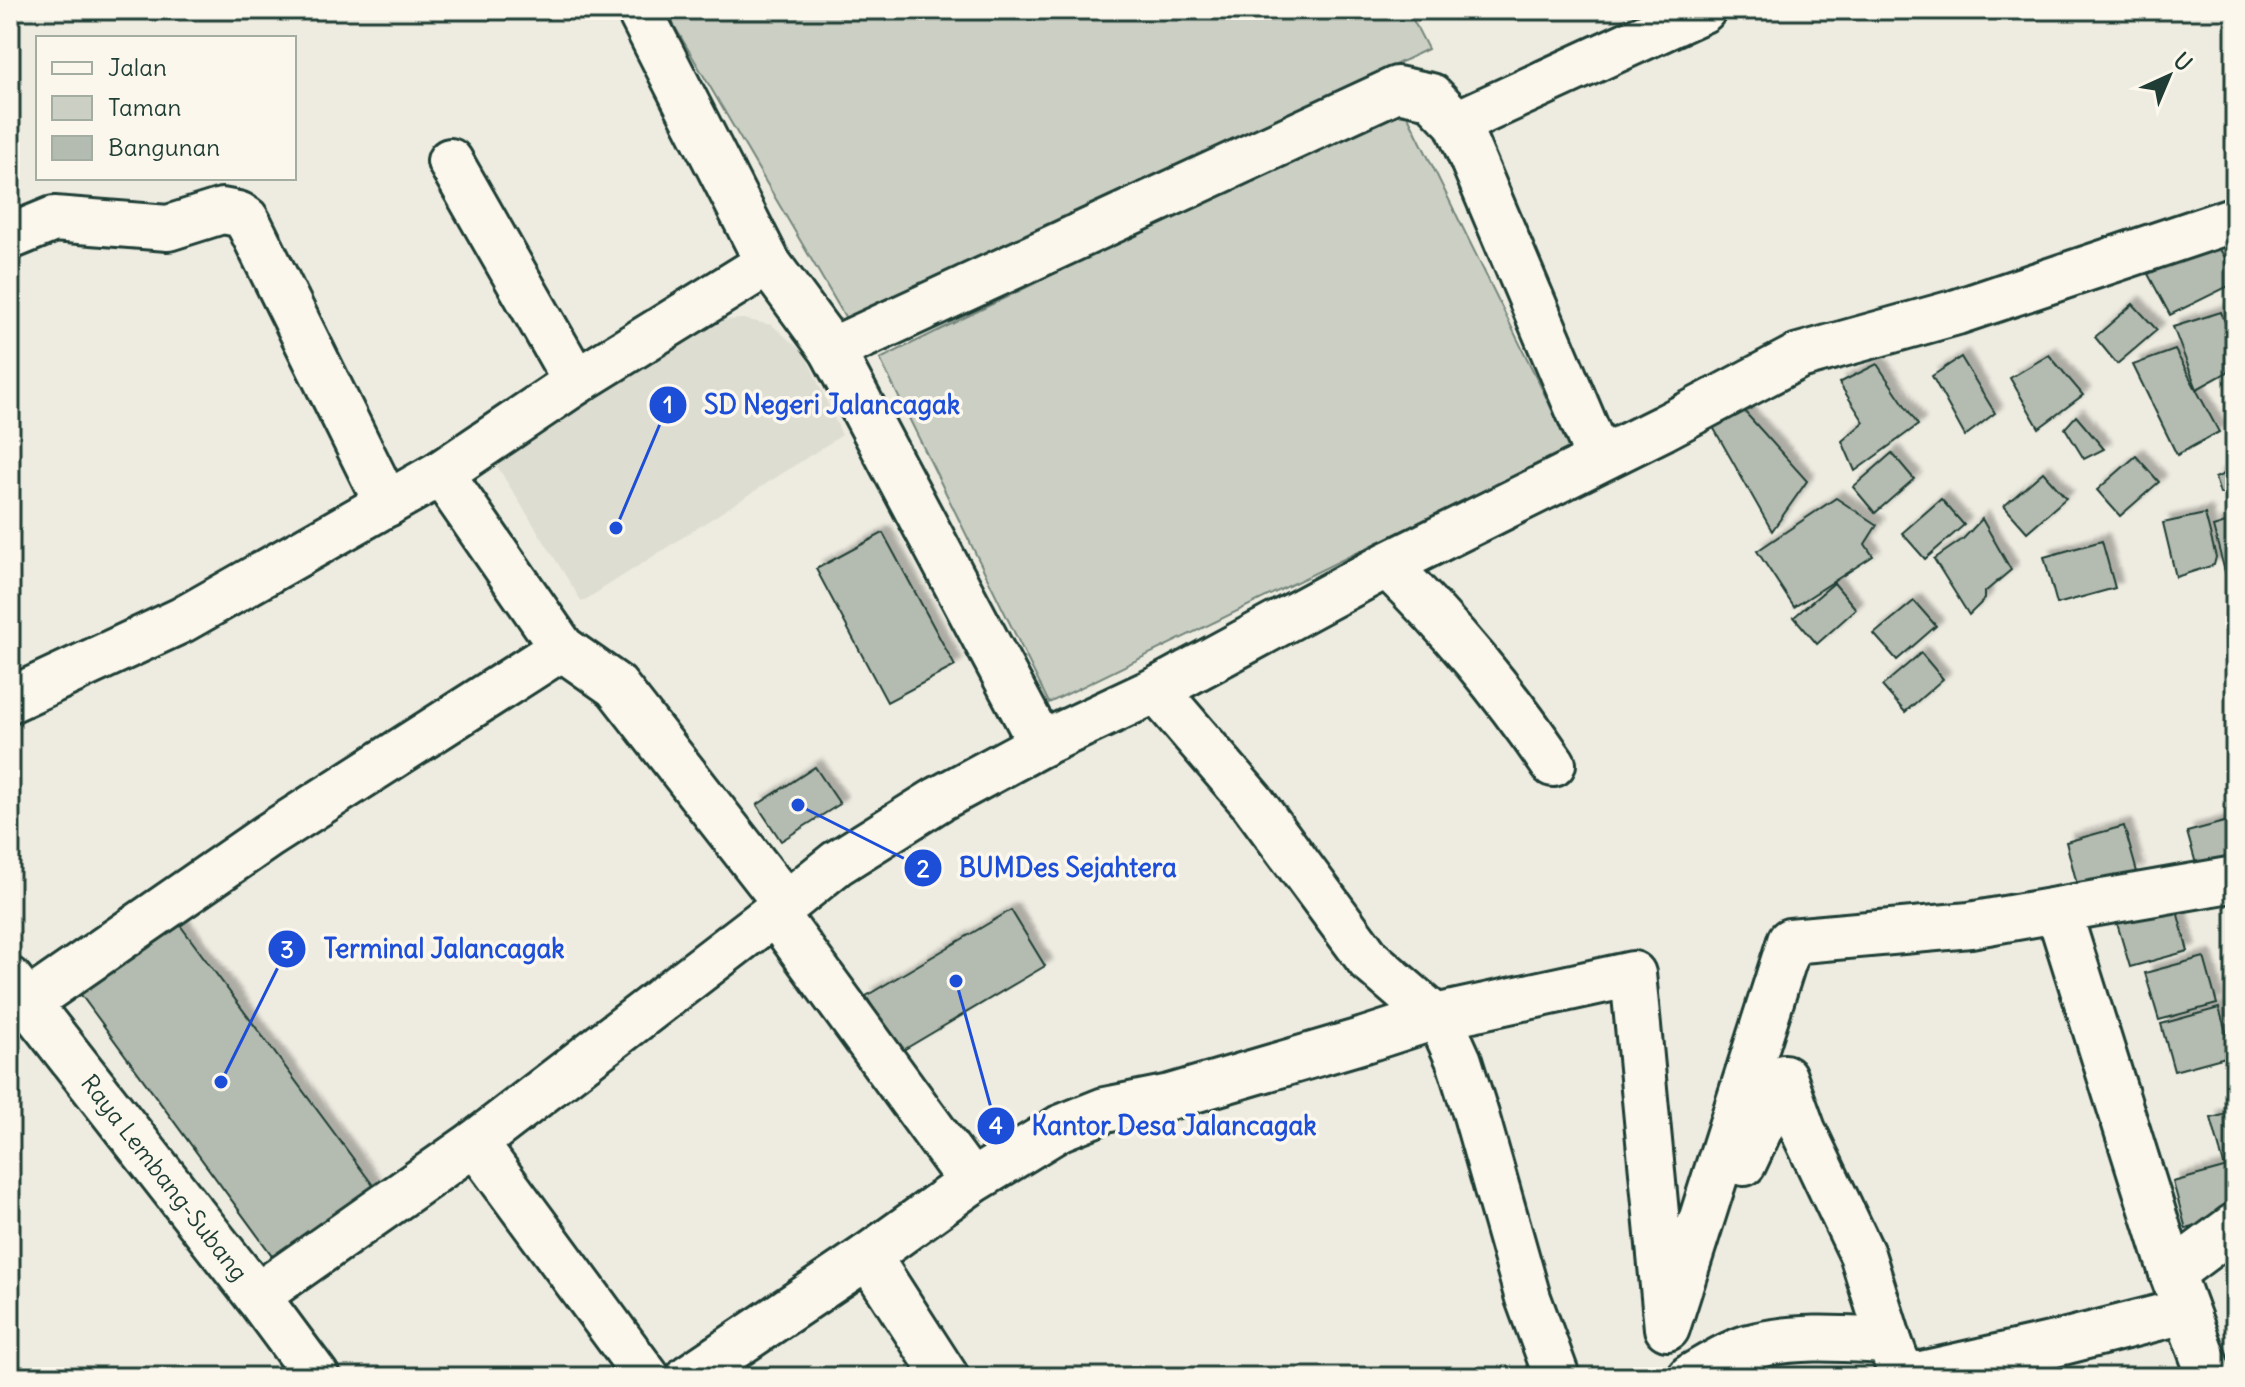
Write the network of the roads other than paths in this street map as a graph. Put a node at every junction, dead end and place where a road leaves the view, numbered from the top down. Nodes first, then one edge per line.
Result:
1 (639, 10) edge
2 (1703, 10) edge
3 (1457, 123) junction
4 (450, 161) dead end
5 (2235, 219) edge
6 (10, 237) edge
7 (768, 263) junction
8 (832, 350) junction
9 (576, 382) junction
10 (1599, 459) junction
11 (441, 473) junction
12 (387, 504) junction
13 (1387, 565) junction
14 (562, 648) junction
15 (1156, 690) junction
16 (10, 700) edge
17 (1041, 744) junction
18 (1553, 764) dead end
19 (2235, 879) edge
20 (781, 908) junction
21 (2058, 910) junction
22 (19, 992) edge
23 (1435, 1017) junction
24 (475, 1143) junction
25 (971, 1182) junction
26 (2235, 1226) edge
27 (868, 1256) junction
28 (2178, 1292) junction
29 (257, 1296) junction
30 (1667, 1328) junction
31 (1889, 1341) junction
32 (2058, 1361) edge
33 (317, 1377) edge
34 (647, 1377) edge
35 (689, 1377) edge
36 (946, 1377) edge
37 (1557, 1377) edge
38 (1690, 1377) edge
39 (2210, 1377) edge

1 - 7 street
2 - 3 street
3 - 8 street
3 - 10 street
4 - 9 street
5 - 10 street
6 - 12 street
7 - 8 street
7 - 9 street
8 - 17 street
9 - 11 street
10 - 13 street
11 - 12 street
11 - 14 street
12 - 16 street
13 - 15 street
13 - 18 street
14 - 20 street
14 - 22 street
15 - 17 street
15 - 23 street
17 - 20 street
19 - 21 street
20 - 24 street
20 - 25 street
21 - 28 street
21 - 30 street
22 - 29 street, Raya Lembang-Subang
23 - 25 street
23 - 30 street
23 - 37 street
24 - 29 street
24 - 34 street
25 - 27 street
26 - 28 street
27 - 35 street
27 - 36 street
28 - 32 street
28 - 39 street
29 - 33 street, Raya Lembang-Subang
30 - 31 street
31 - 32 street
31 - 38 street

